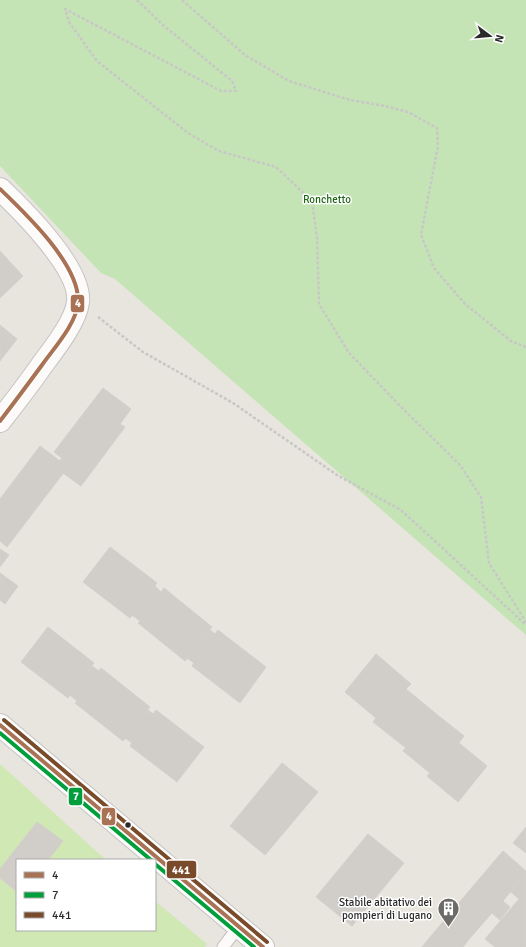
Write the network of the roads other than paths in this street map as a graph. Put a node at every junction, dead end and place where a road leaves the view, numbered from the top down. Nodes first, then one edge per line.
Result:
1 (0, 189) edge
2 (0, 421) edge
3 (0, 724) edge
4 (239, 926) junction
5 (260, 946) edge
6 (223, 947) edge

1 - 2 main road
3 - 4 main road
4 - 5 main road
4 - 6 lane

